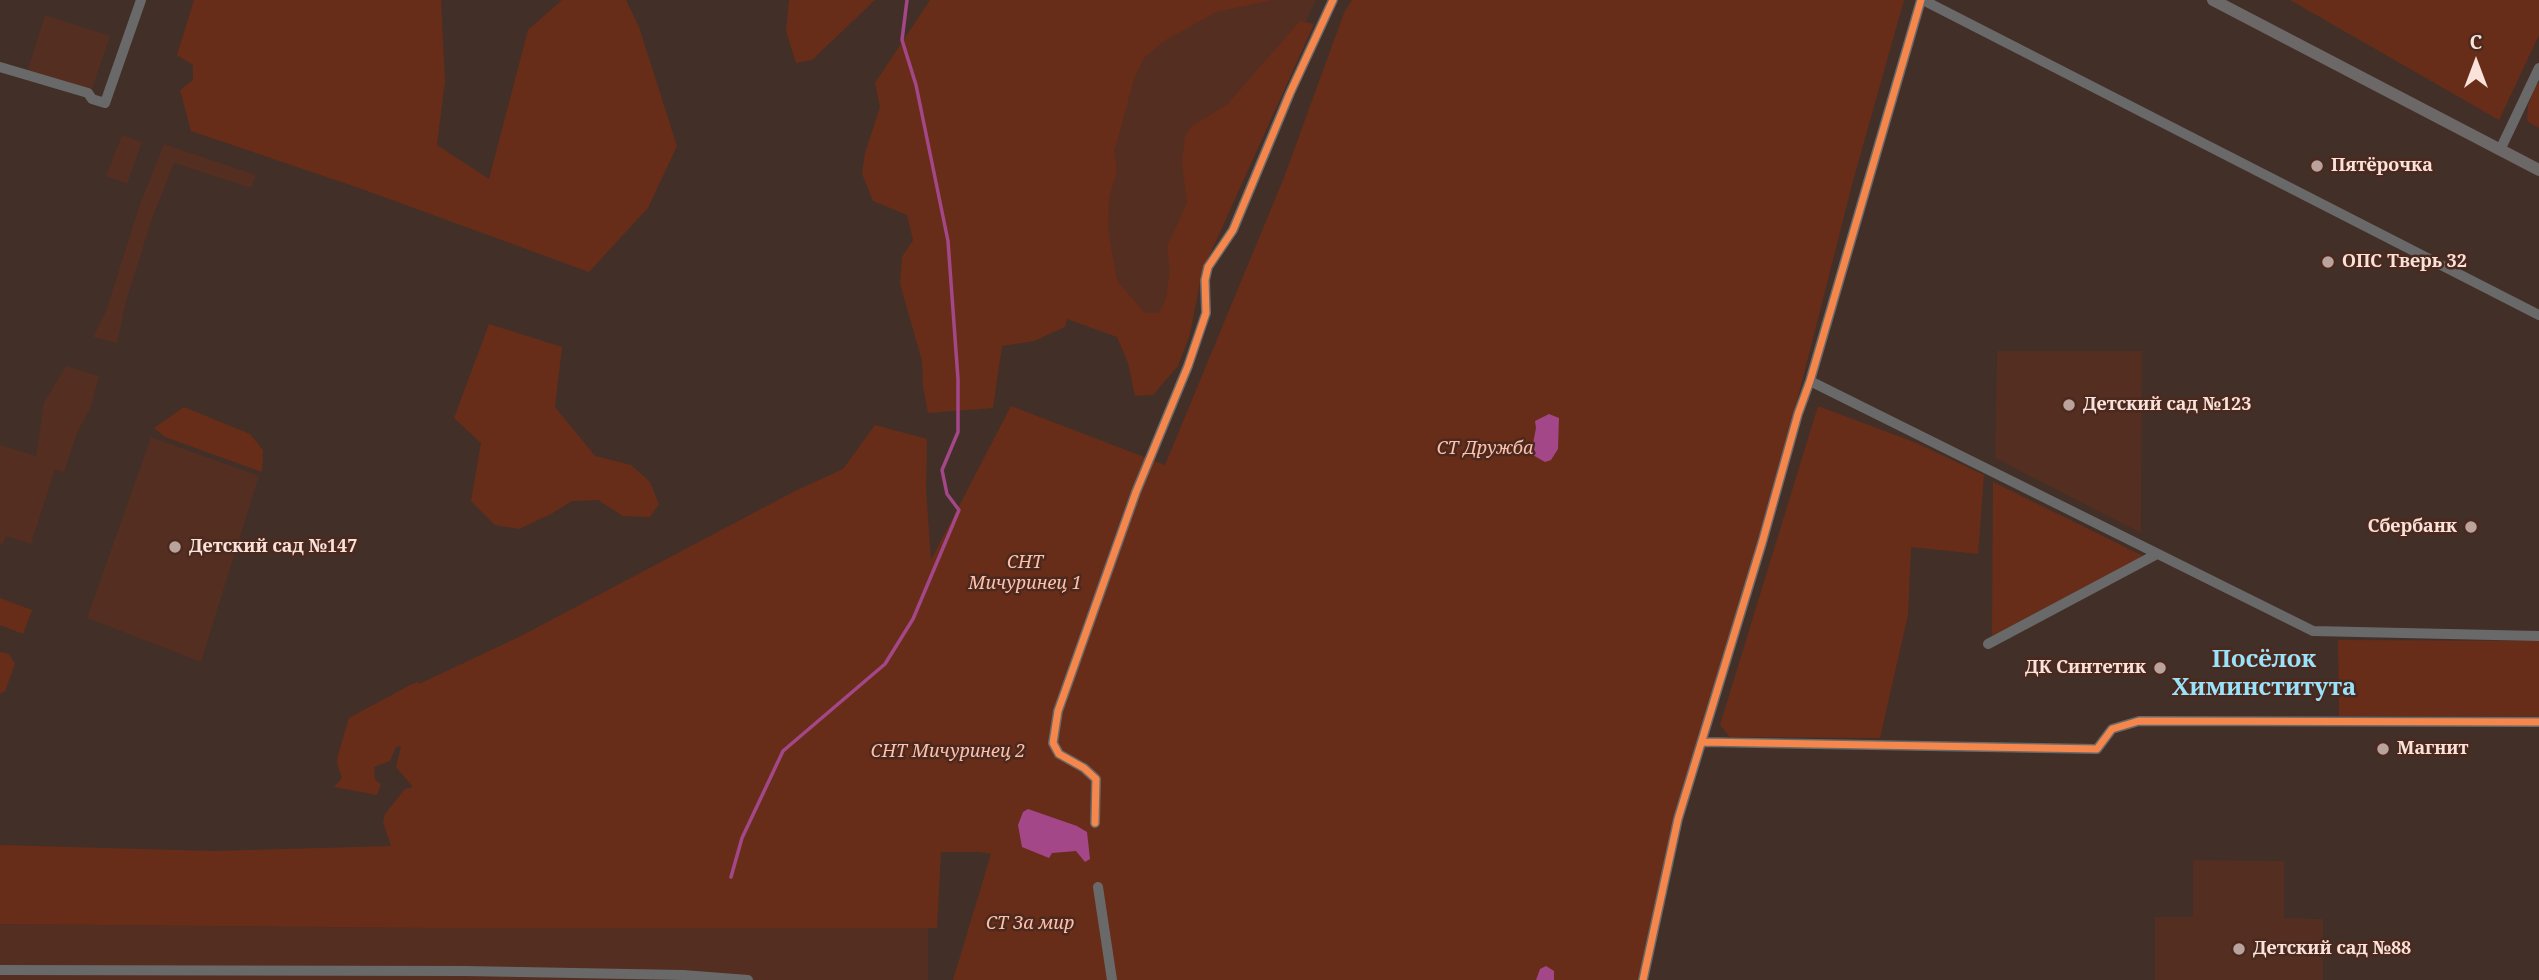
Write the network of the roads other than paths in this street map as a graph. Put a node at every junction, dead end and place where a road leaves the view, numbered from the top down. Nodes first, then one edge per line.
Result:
1 (141, 0) edge
2 (1333, 0) edge
3 (1922, 0) edge
4 (2213, 0) edge
5 (0, 67) edge
6 (2539, 68) edge
7 (2500, 150) junction
8 (2539, 170) edge
9 (2539, 315) edge
10 (1810, 381) junction
11 (2157, 554) junction
12 (2539, 636) edge
13 (1988, 644) dead end
14 (2539, 722) edge
15 (1702, 742) junction
16 (1095, 823) dead end
17 (1098, 887) dead end
18 (0, 970) edge
19 (748, 980) edge
20 (1112, 980) edge
21 (1643, 980) edge

1 - 5 street
2 - 16 street
3 - 9 street
3 - 10 street
4 - 7 main road
6 - 7 street
7 - 8 main road
10 - 11 street
10 - 15 street
11 - 12 street
11 - 13 street
14 - 15 street
15 - 21 street
17 - 20 street
18 - 19 street

